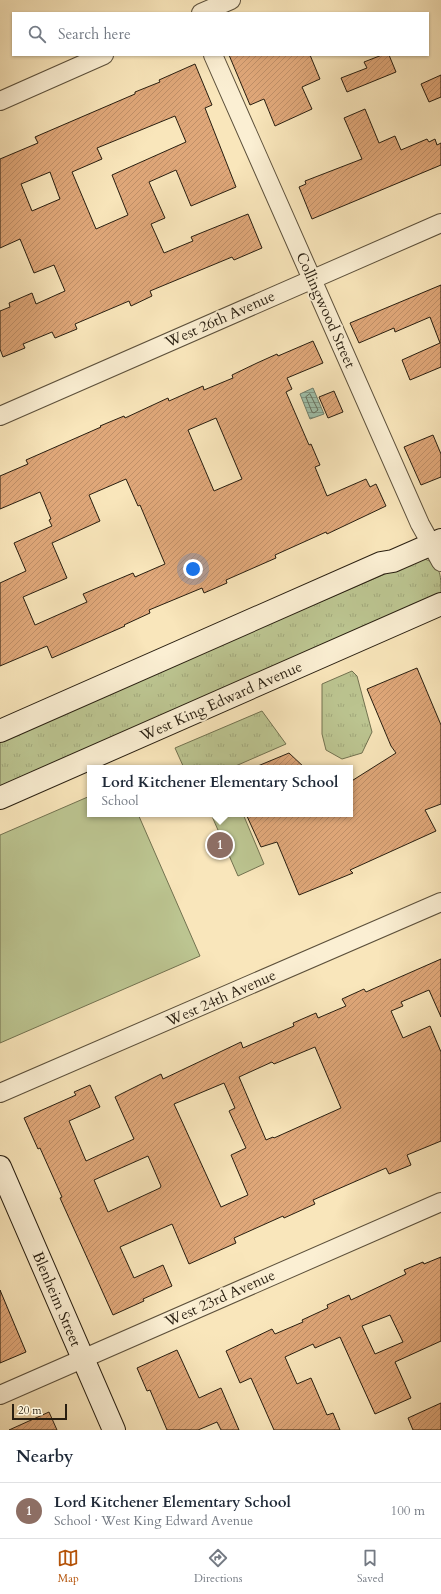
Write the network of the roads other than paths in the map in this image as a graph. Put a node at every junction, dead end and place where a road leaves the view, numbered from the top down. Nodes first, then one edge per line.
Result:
1 (231, 0) edge
2 (203, 9) edge
3 (102, 56) edge
4 (213, 56) edge
5 (0, 101) edge
6 (441, 223) edge
7 (312, 278) junction
8 (0, 416) edge
9 (437, 549) edge
10 (441, 604) edge
11 (0, 731) edge
12 (0, 798) edge
13 (441, 902) edge
14 (0, 1094) edge
15 (0, 1167) edge
16 (441, 1202) edge
17 (82, 1359) junction
18 (0, 1395) edge
19 (114, 1430) edge

1 - 2 street
3 - 5 street
4 - 7 street, Collingwood Street
6 - 7 street, West 26th Avenue
7 - 8 street, West 26th Avenue
7 - 9 street, Collingwood Street
9 - 11 main road
10 - 12 main road, West King Edward Avenue
13 - 14 street, West 24th Avenue
15 - 17 main road, Blenheim Street
16 - 17 street, West 23rd Avenue
17 - 18 street, West 23rd Avenue
17 - 19 main road, Blenheim Street

